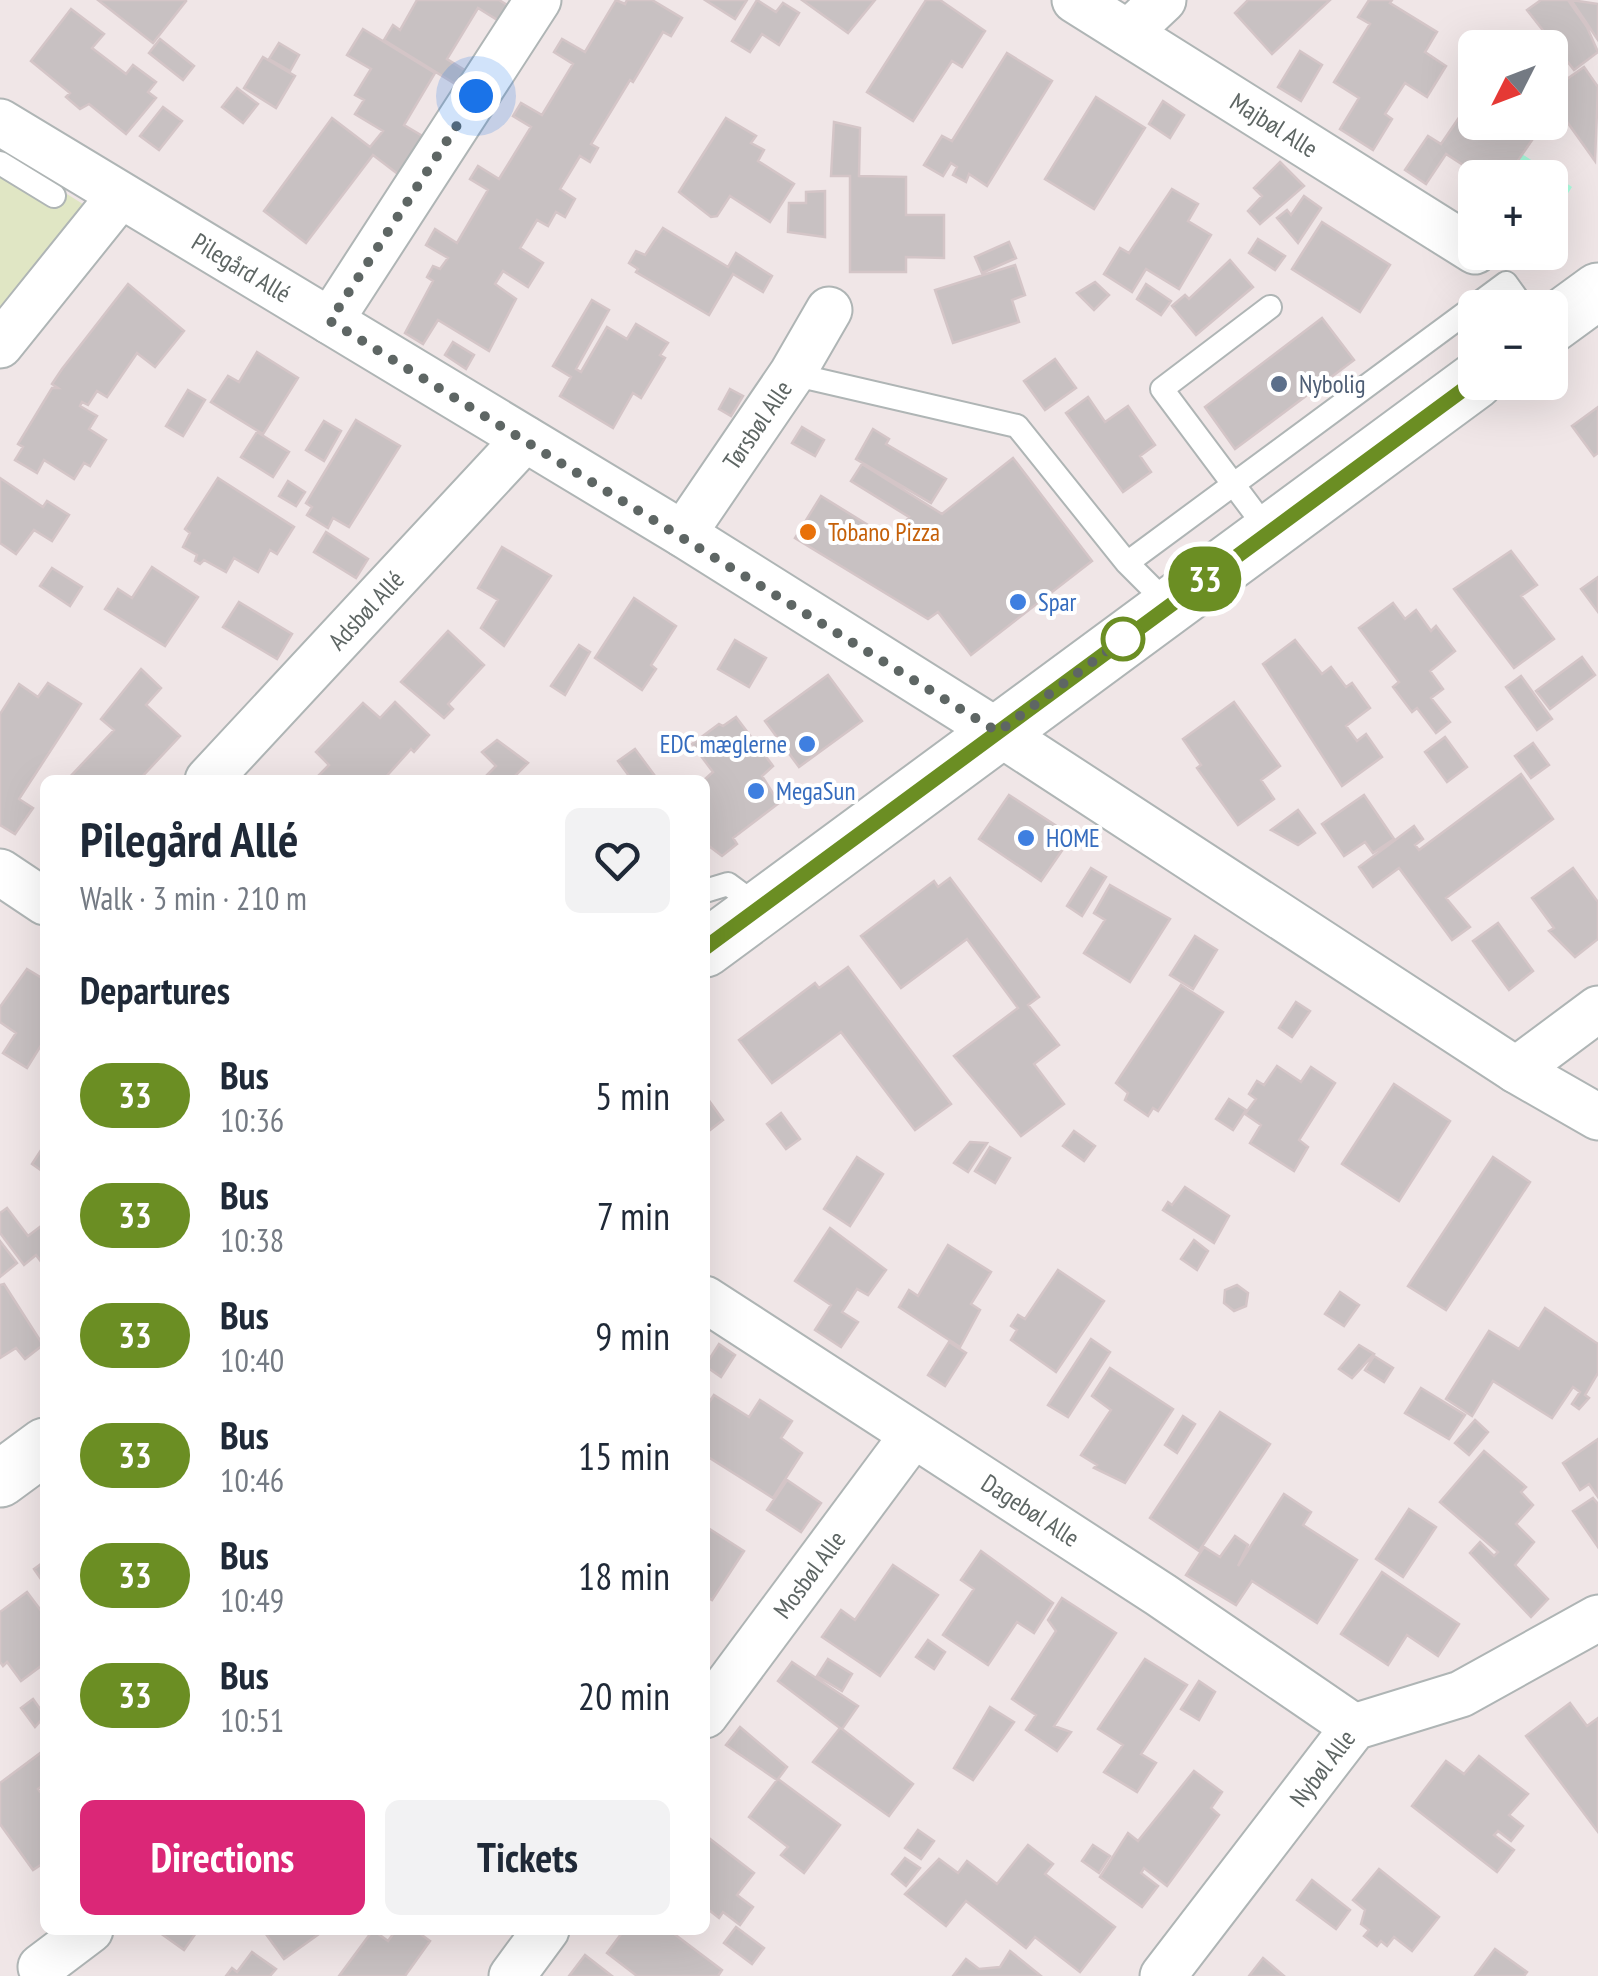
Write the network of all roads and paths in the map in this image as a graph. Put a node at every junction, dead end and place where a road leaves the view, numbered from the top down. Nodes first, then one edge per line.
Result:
1 (538, 0) edge
2 (1075, 0) edge
3 (1162, 0) edge
4 (1128, 33) junction
5 (0, 122) edge
6 (0, 163) edge
7 (54, 196) dead end
8 (119, 196) junction
9 (1458, 240) edge
10 (1598, 291) edge
11 (1270, 307) dead end
12 (829, 310) dead end
13 (1568, 313) edge
14 (1458, 318) edge
15 (330, 321) junction
16 (0, 344) edge
17 (792, 374) junction
18 (1458, 393) edge
19 (525, 439) junction
20 (1231, 483) junction
21 (1269, 532) junction
22 (683, 534) junction
23 (1126, 563) junction
24 (1169, 606) junction
25 (998, 732) junction
26 (213, 775) edge
27 (0, 872) edge
28 (710, 889) edge
29 (40, 899) edge
30 (759, 908) junction
31 (710, 944) edge
32 (1598, 1009) edge
33 (1516, 1070) junction
34 (1598, 1117) edge
35 (710, 1302) edge
36 (912, 1435) junction
37 (40, 1450) edge
38 (0, 1478) edge
39 (1598, 1618) edge
40 (710, 1708) edge
41 (1354, 1727) junction
42 (83, 1935) edge
43 (542, 1935) edge
44 (40, 1967) dead end
45 (512, 1976) edge
46 (1163, 1976) edge

1 - 15 street
2 - 4 street, Majbøl Alle
3 - 4 street
4 - 9 street, Majbøl Alle
5 - 8 street, Pilegård Allé
6 - 7 lane
8 - 15 street, Pilegård Allé
8 - 16 street
10 - 13 street
11 - 20 lane
12 - 17 street, Tørsbøl Alle
14 - 20 lane
15 - 19 street, Pilegård Allé
17 - 22 street, Tørsbøl Alle
17 - 23 lane
18 - 21 street
19 - 22 street, Pilegård Allé
19 - 26 street, Adsbøl Allé
20 - 21 lane
20 - 23 lane
21 - 24 street
22 - 25 street, Pilegård Allé
23 - 24 lane
24 - 25 street
25 - 30 street
25 - 33 street, Pilegård Allé
27 - 29 street
28 - 30 lane
30 - 31 street
32 - 33 street
33 - 34 street, Pilegård Allé
35 - 36 street, Dagebøl Alle
36 - 40 street, Mosbøl Alle
36 - 41 street, Dagebøl Alle
37 - 38 street
39 - 41 street, Nybøl Alle
41 - 46 street, Nybøl Alle
42 - 44 street
43 - 45 street

